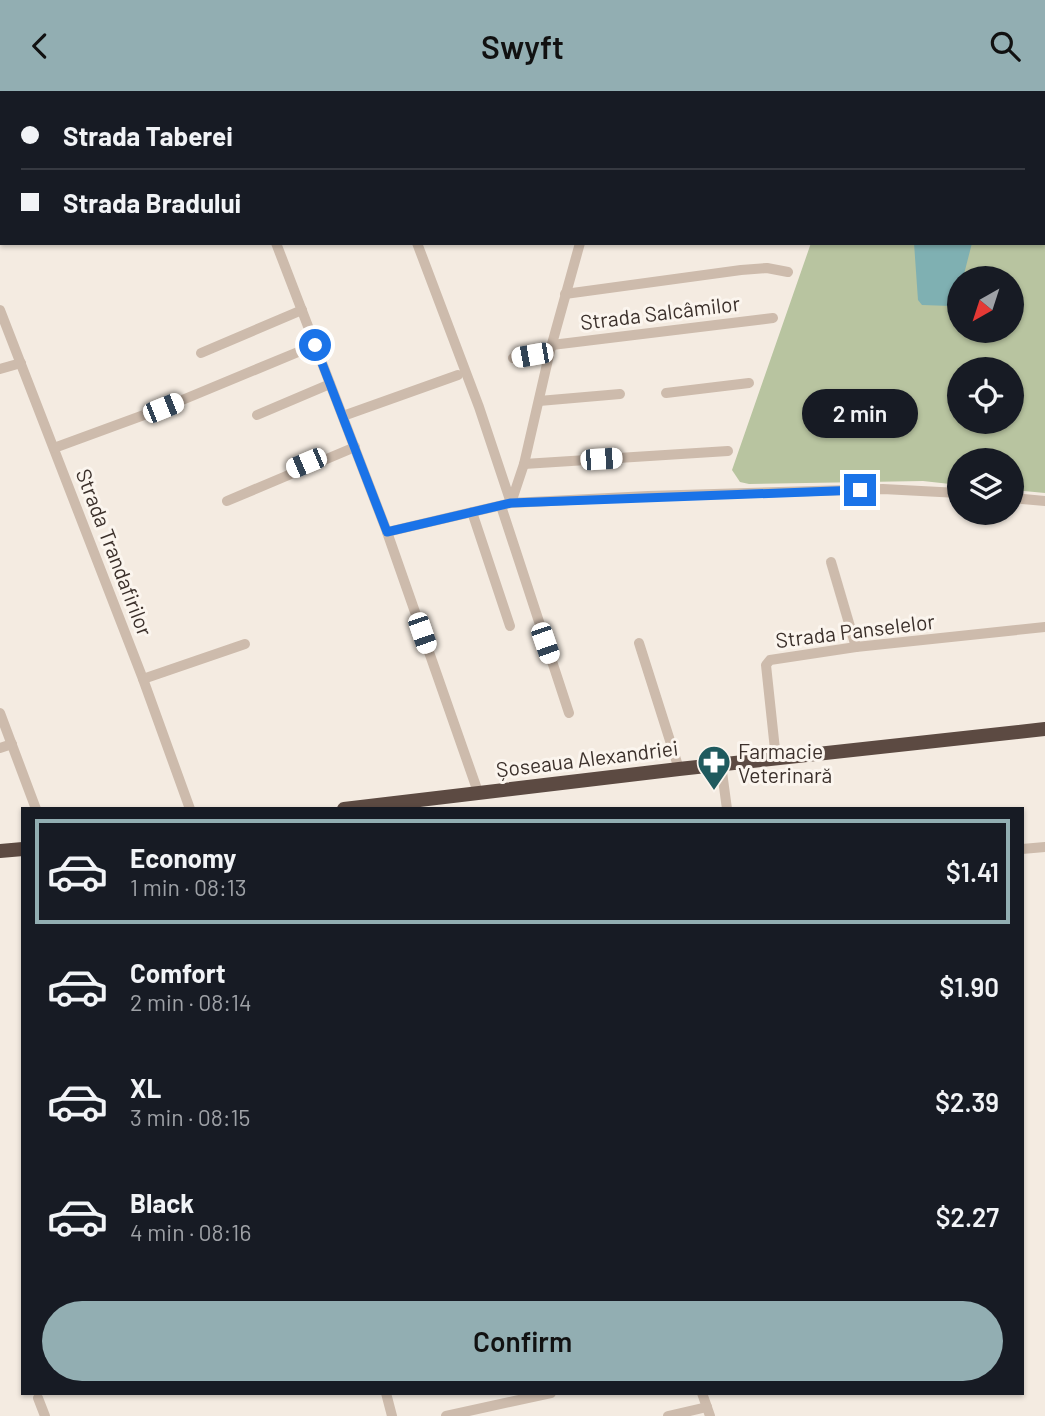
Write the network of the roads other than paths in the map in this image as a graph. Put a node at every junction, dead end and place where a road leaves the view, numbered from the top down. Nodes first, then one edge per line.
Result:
1 (277, 245) edge
2 (417, 245) edge
3 (579, 245) edge
4 (788, 272) dead end
5 (565, 294) junction
6 (0, 310) edge
7 (302, 310) junction
8 (773, 318) dead end
9 (315, 345) junction
10 (551, 348) junction
11 (201, 353) dead end
12 (513, 358) dead end
13 (20, 363) junction
14 (0, 369) edge
15 (458, 375) dead end
16 (749, 383) dead end
17 (330, 384) junction
18 (666, 393) dead end
19 (620, 394) dead end
20 (538, 401) junction
21 (257, 415) dead end
22 (343, 416) junction
23 (354, 445) junction
24 (54, 448) junction
25 (728, 451) dead end
26 (524, 464) junction
27 (236, 492) dead end
28 (947, 492) edge
29 (1024, 499) edge
30 (227, 501) dead end
31 (1045, 501) edge
32 (506, 504) junction
33 (472, 512) junction
34 (387, 532) junction
35 (831, 562) dead end
36 (510, 626) dead end
37 (1045, 627) edge
38 (245, 643) dead end
39 (639, 643) dead end
40 (856, 647) junction
41 (143, 679) junction
42 (0, 713) edge
43 (569, 713) dead end
44 (1045, 729) edge
45 (1045, 735) edge
46 (12, 744) junction
47 (0, 748) edge
48 (776, 758) junction
49 (679, 769) junction
50 (722, 772) junction
51 (478, 792) junction
52 (35, 807) edge
53 (189, 807) edge
54 (360, 807) edge
55 (420, 807) edge
56 (727, 807) edge
57 (1045, 847) edge
58 (21, 849) edge
59 (1024, 849) edge
60 (0, 851) edge
61 (21, 856) edge
62 (0, 859) edge
63 (387, 1395) edge
64 (542, 1395) edge
65 (703, 1395) edge
66 (38, 1398) dead end
67 (708, 1412) edge
68 (45, 1416) edge
69 (392, 1416) edge
70 (446, 1416) edge
71 (668, 1416) edge

1 - 7 street
2 - 32 street
3 - 5 street, Strada Salcâmilor
4 - 5 street
5 - 10 street, Strada Salcâmilor
6 - 13 street, Strada Trandafirilor
7 - 9 street
7 - 11 street
8 - 10 street, Strada Salcâmilor
9 - 17 street
9 - 24 street
10 - 12 street
10 - 20 street, Strada Salcâmilor
13 - 14 street
13 - 24 street, Strada Trandafirilor
15 - 22 street
16 - 18 street
17 - 21 street
17 - 22 street
19 - 20 street
20 - 26 street, Strada Salcâmilor
22 - 23 street
23 - 27 street
23 - 30 street
23 - 34 street
24 - 41 street, Strada Trandafirilor
25 - 26 street
26 - 32 street, Strada Salcâmilor
28 - 32 street
29 - 31 street
32 - 33 street
32 - 43 street
33 - 34 street
33 - 36 street
34 - 51 street
35 - 40 street
37 - 40 street, Strada Panselelor
38 - 41 street
39 - 49 street
40 - 48 street, Strada Panselelor
41 - 53 street, Strada Trandafirilor
42 - 46 street
44 - 48 highway, Șoseaua Alexandriei
45 - 50 highway, Șoseaua Alexandriei
46 - 47 street
46 - 52 street
48 - 49 highway, Șoseaua Alexandriei
49 - 51 highway, Șoseaua Alexandriei
50 - 55 highway, Șoseaua Alexandriei
50 - 56 street
51 - 54 highway, Șoseaua Alexandriei
57 - 59 street
58 - 60 highway
61 - 62 highway
63 - 69 street
64 - 70 street
65 - 67 street
66 - 68 street
67 - 71 street

